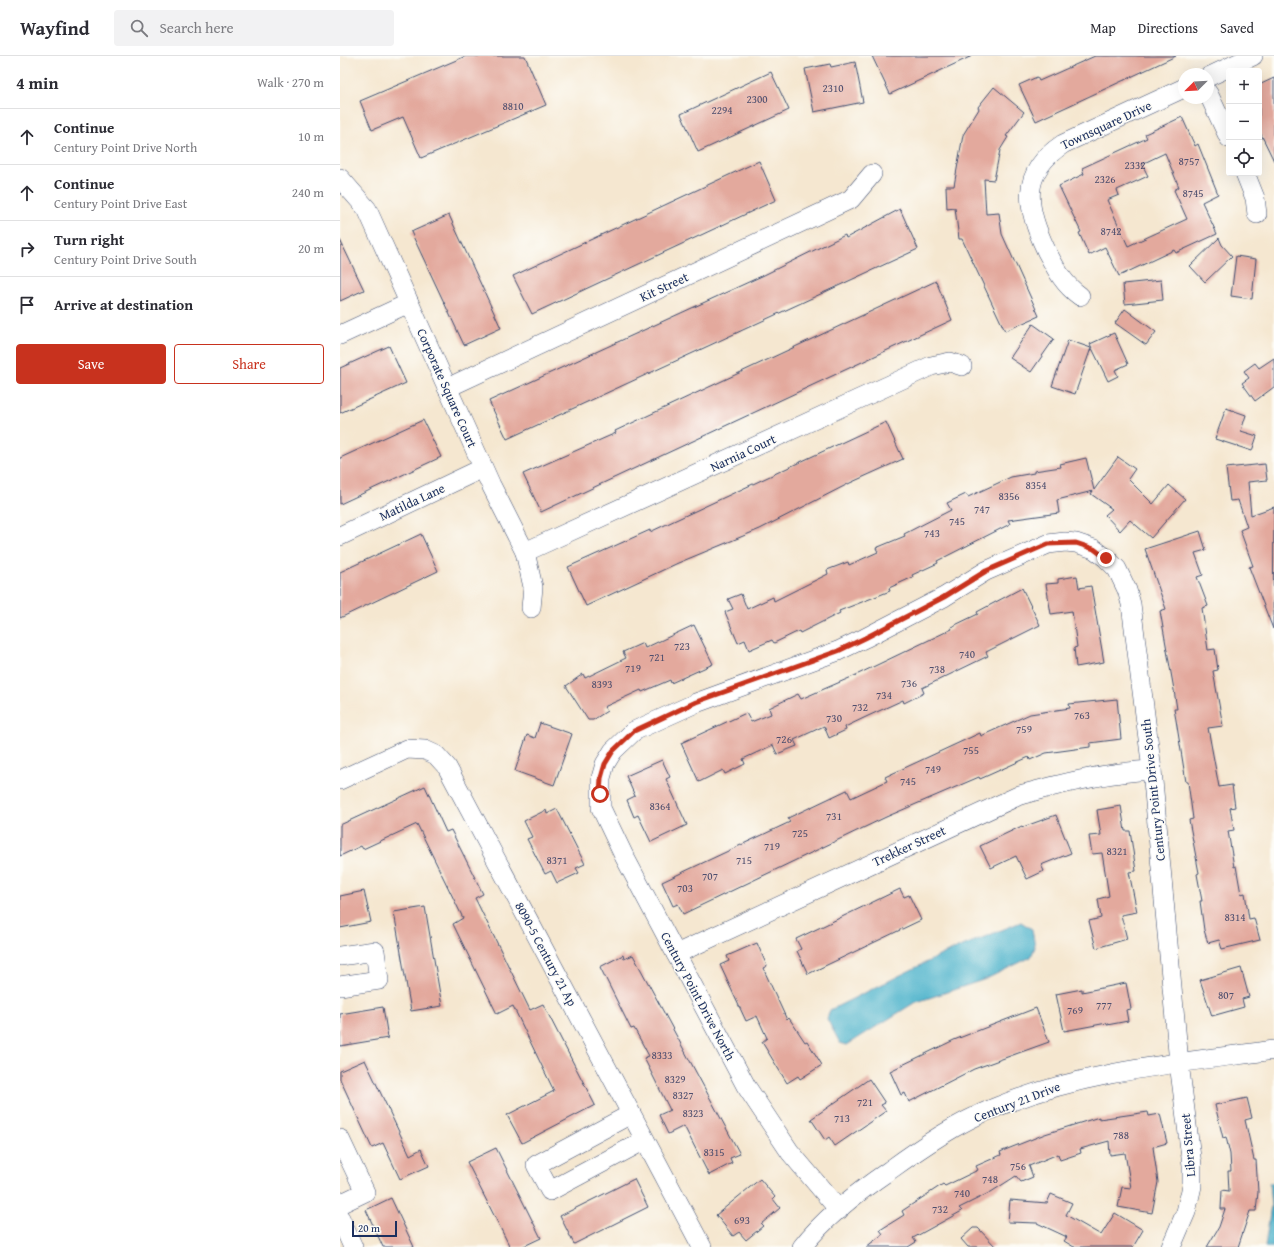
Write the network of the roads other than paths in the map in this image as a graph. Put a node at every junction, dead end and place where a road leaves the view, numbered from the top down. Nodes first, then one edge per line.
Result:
1 (1253, 56) edge
2 (1214, 74) edge
3 (1178, 91) edge
4 (1213, 104) edge
5 (1226, 132) edge
6 (872, 174) dead end
7 (1246, 176) edge
8 (340, 178) edge
9 (1257, 214) dead end
10 (1080, 296) dead end
11 (409, 303) junction
12 (340, 335) edge
13 (962, 366) dead end
14 (447, 388) junction
15 (483, 468) junction
16 (340, 536) edge
17 (526, 552) junction
18 (531, 608) dead end
19 (605, 764) joint
20 (1152, 770) junction
21 (340, 780) edge
22 (676, 954) junction
23 (340, 956) edge
24 (340, 986) edge
25 (1274, 1050) edge
26 (1179, 1063) junction
27 (631, 1114) junction
28 (340, 1139) edge
29 (645, 1140) junction
30 (340, 1204) edge
31 (839, 1210) junction
32 (340, 1218) edge
33 (352, 1247) edge
34 (702, 1247) edge
35 (802, 1247) edge
36 (1171, 1247) edge

1 - 2 street
3 - 10 street, Townsquare Drive
4 - 5 street
6 - 14 street, Kit Street
7 - 9 street
8 - 11 street, Corporate Square Court
11 - 12 street
11 - 14 street, Corporate Square Court
13 - 17 street, Narnia Court
14 - 15 street, Corporate Square Court
15 - 16 street, Matilda Lane
15 - 17 street, Corporate Square Court
17 - 18 street, Corporate Square Court
19 - 20 street, Century Point Drive South
19 - 22 street, Century Point Drive North
20 - 22 street, Trekker Street
20 - 26 street, Century Point Drive South
21 - 27 street, 8090-5 Century 21 Ap
22 - 31 street, Century Point Drive North
23 - 24 street
25 - 26 street, Century 21 Drive
26 - 31 street, Century 21 Drive
26 - 36 street, Libra Street
27 - 29 street, 8090-5 Century 21 Ap
27 - 29 street
28 - 30 street
29 - 34 street, 8090-5 Century 21 Ap
31 - 35 street, Century 21 Drive
32 - 33 street

